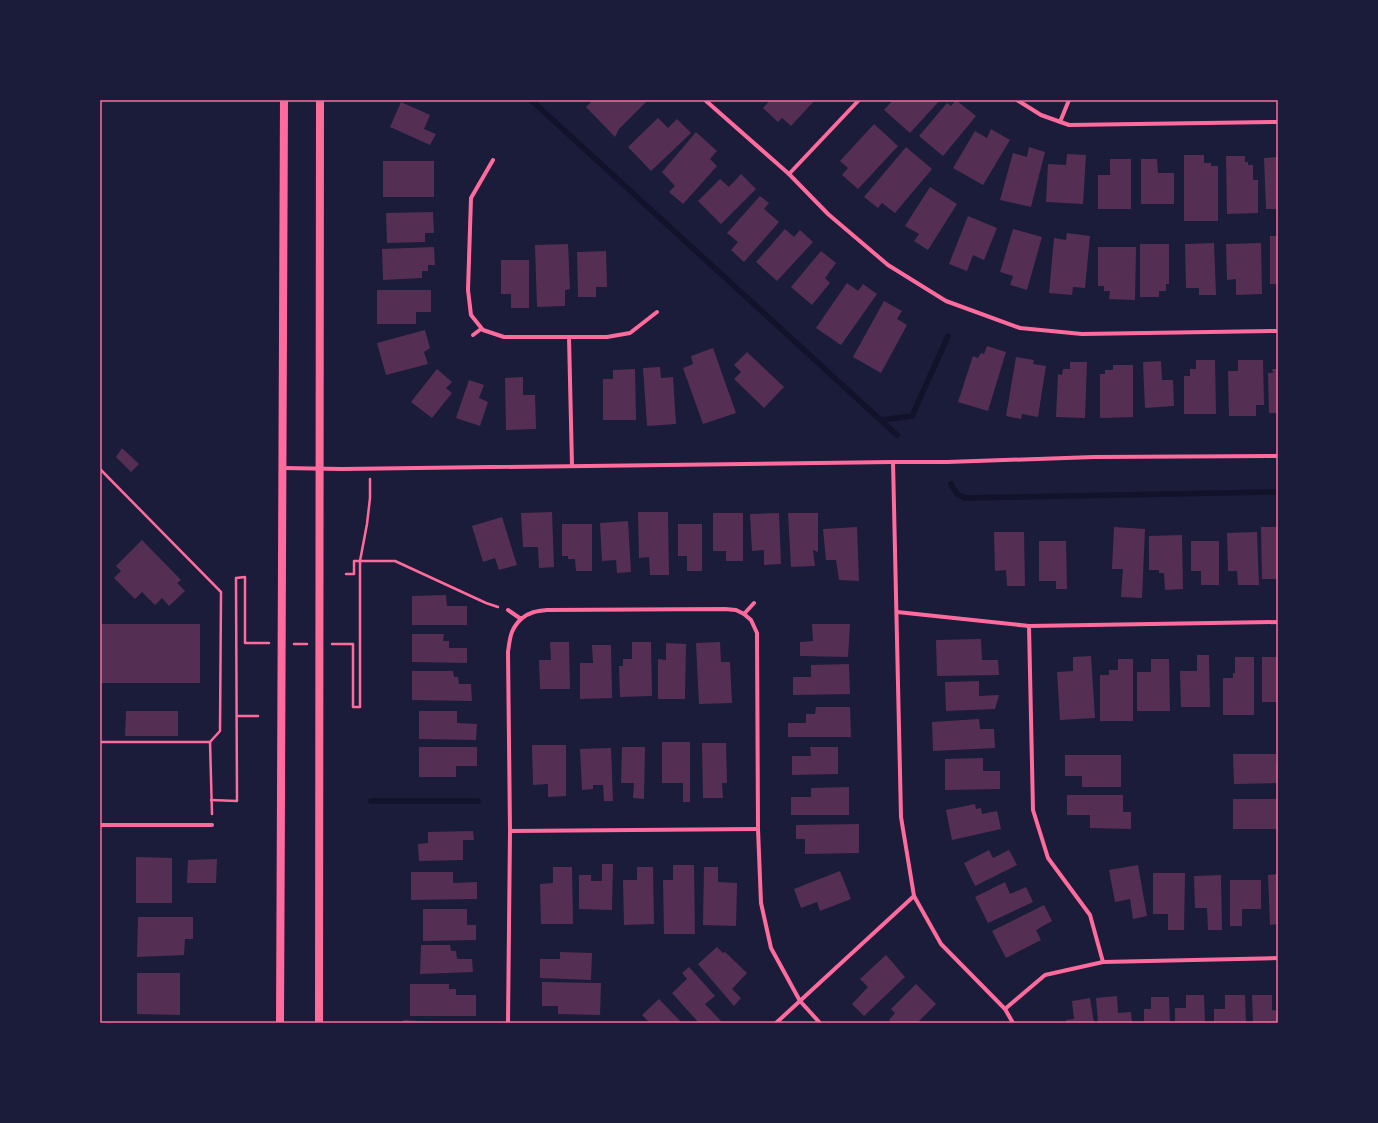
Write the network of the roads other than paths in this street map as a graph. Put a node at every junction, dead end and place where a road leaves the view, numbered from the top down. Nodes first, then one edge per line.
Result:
1 (284, 100) edge
2 (320, 100) edge
3 (706, 100) edge
4 (859, 100) edge
5 (1017, 100) edge
6 (1069, 100) edge
7 (1060, 122) junction
8 (1278, 122) edge
9 (493, 160) dead end
10 (789, 174) junction
11 (657, 312) dead end
12 (482, 329) junction
13 (1278, 331) edge
14 (473, 335) dead end
15 (569, 337) junction
16 (1278, 456) edge
17 (893, 462) junction
18 (572, 466) junction
19 (283, 468) junction
20 (320, 468) junction
21 (754, 603) dead end
22 (508, 610) road end
23 (897, 612) junction
24 (744, 614) junction
25 (521, 619) junction
26 (1278, 622) edge
27 (1029, 626) junction
28 (100, 825) edge
29 (212, 825) road end
30 (758, 830) junction
31 (510, 831) junction
32 (914, 896) junction
33 (1278, 958) edge
34 (1103, 962) junction
35 (800, 1001) junction
36 (1005, 1009) junction
37 (280, 1023) edge
38 (318, 1023) edge
39 (508, 1023) edge
40 (776, 1023) edge
41 (820, 1023) edge
42 (1013, 1023) edge

1 - 19 main road
2 - 20 main road
3 - 10 street
4 - 10 street
5 - 7 street
6 - 7 street
7 - 8 street
9 - 12 street
10 - 13 street
11 - 15 street
12 - 14 street
12 - 15 street
15 - 18 street
16 - 17 street
17 - 18 street
17 - 23 street
18 - 20 street
19 - 20 street
19 - 37 main road
20 - 38 main road
21 - 24 street
22 - 25 street
23 - 27 street
23 - 32 street
24 - 25 street
24 - 30 street
25 - 31 street
26 - 27 street
27 - 34 street
28 - 29 street
30 - 31 street
30 - 35 street
31 - 39 street
32 - 35 street
32 - 36 street
33 - 34 street
34 - 36 street
35 - 40 street
35 - 41 street
36 - 42 street

